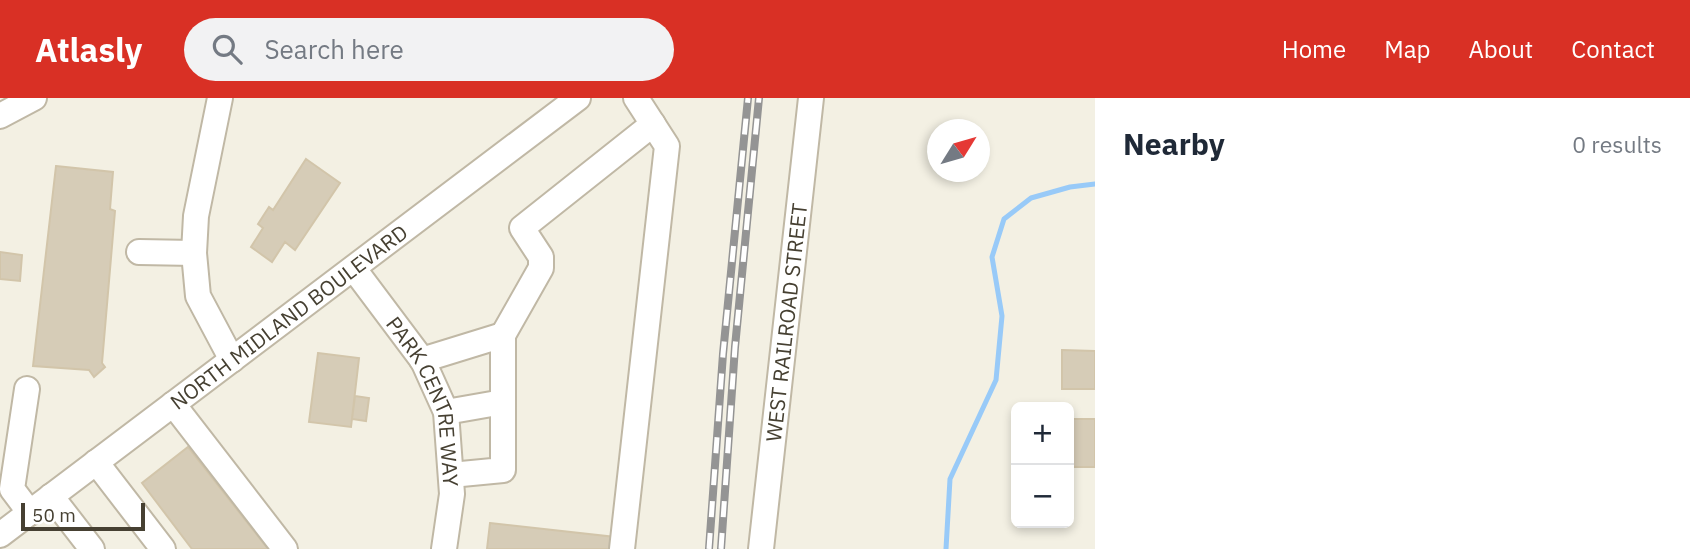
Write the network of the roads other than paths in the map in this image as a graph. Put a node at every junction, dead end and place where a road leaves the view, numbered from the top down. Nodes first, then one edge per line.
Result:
1 (34, 98) edge
2 (220, 98) edge
3 (578, 98) edge
4 (636, 98) edge
5 (811, 98) edge
6 (0, 116) edge
7 (653, 124) junction
8 (139, 252) dead end
9 (194, 253) junction
10 (354, 269) junction
11 (503, 335) junction
12 (232, 360) junction
13 (422, 360) junction
14 (27, 389) dead end
15 (503, 402) junction
16 (173, 404) junction
17 (446, 412) junction
18 (96, 462) junction
19 (451, 475) junction
20 (7, 477) edge
21 (51, 496) junction
22 (30, 513) junction
23 (0, 535) edge
24 (92, 549) edge
25 (163, 549) edge
26 (285, 549) edge
27 (444, 549) edge
28 (622, 549) edge
29 (761, 549) edge

1 - 6 street
2 - 9 street
3 - 10 street, NORTH MIDLAND BOULEVARD
4 - 7 street
5 - 29 street, WEST RAILROAD STREET
7 - 11 street
7 - 28 street
8 - 9 street
9 - 12 street
10 - 12 street, NORTH MIDLAND BOULEVARD
10 - 13 street, PARK CENTRE WAY
11 - 13 street
11 - 15 street
12 - 16 street, NORTH MIDLAND BOULEVARD
13 - 17 street, PARK CENTRE WAY
14 - 20 street
15 - 17 street
15 - 19 street
16 - 18 street, NORTH MIDLAND BOULEVARD
16 - 26 street
17 - 19 street, PARK CENTRE WAY
18 - 21 street, NORTH MIDLAND BOULEVARD
18 - 25 street
19 - 27 street, PARK CENTRE WAY
20 - 22 street
21 - 22 street, NORTH MIDLAND BOULEVARD
21 - 24 street
22 - 23 street, NORTH MIDLAND BOULEVARD

